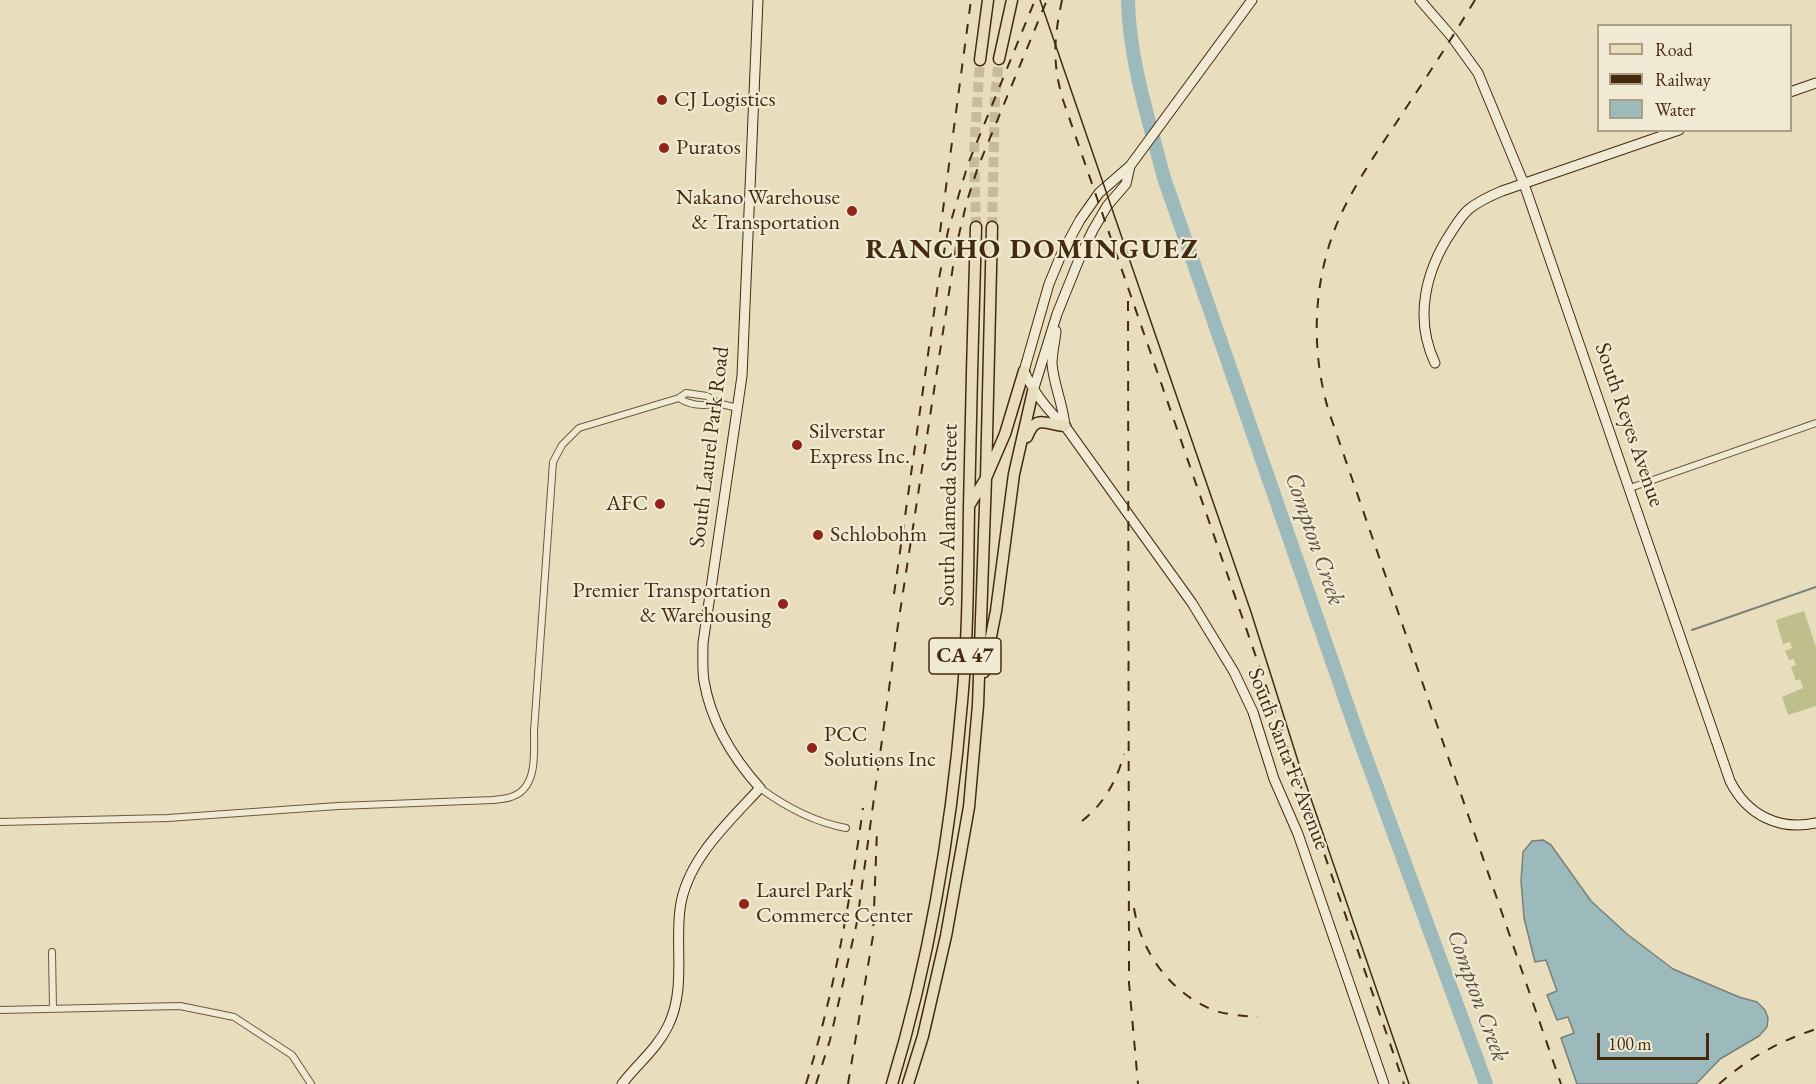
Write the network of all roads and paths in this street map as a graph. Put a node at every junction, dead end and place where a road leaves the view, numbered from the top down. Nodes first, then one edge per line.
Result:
1 (758, 0) edge
2 (988, 0) edge
3 (1011, 0) edge
4 (1252, 0) edge
5 (1420, 0) edge
6 (999, 59) tunnel mouth
7 (980, 60) tunnel mouth
8 (1816, 83) edge
9 (1792, 92) edge
10 (1673, 132) edge
11 (1130, 166) junction
12 (1524, 184) junction
13 (976, 227) tunnel mouth
14 (992, 227) tunnel mouth
15 (1063, 250) junction
16 (1080, 257) junction
17 (1057, 314) junction
18 (1435, 363) dead end
19 (1023, 371) junction
20 (1034, 391) junction
21 (738, 408) junction
22 (1816, 423) edge
23 (1065, 426) junction
24 (1014, 474) junction
25 (986, 478) junction
26 (1630, 488) junction
27 (969, 506) junction
28 (978, 705) junction
29 (760, 788) junction
30 (0, 822) edge
31 (1816, 824) edge
32 (846, 828) dead end
33 (52, 952) dead end
34 (53, 1008) junction
35 (0, 1010) edge
36 (311, 1084) edge
37 (622, 1084) edge
38 (891, 1084) edge
39 (908, 1084) edge
40 (1384, 1084) edge

1 - 21 street, South Laurel Park Road
2 - 7 main road
3 - 6 main road
4 - 11 street
5 - 12 street, South Reyes Avenue
8 - 9 street
10 - 12 street
11 - 15 street
11 - 16 street
12 - 18 street
12 - 26 street, South Reyes Avenue
13 - 27 main road, South Alameda Street / CA 47
14 - 25 main road, South Alameda Street / CA 47
15 - 16 street
15 - 19 street
16 - 17 street
17 - 20 street
17 - 23 street
19 - 20 street, South Santa Fe Avenue
19 - 25 main road
20 - 23 street, South Santa Fe Avenue
20 - 24 main road
21 - 29 street, South Laurel Park Road
21 - 30 street
22 - 26 street
23 - 24 main road
23 - 40 street, South Santa Fe Avenue
24 - 28 main road
25 - 27 main road
25 - 28 main road, South Alameda Street / CA 47
26 - 31 street, South Reyes Avenue
27 - 38 main road, South Alameda Street / CA 47
28 - 39 main road, South Alameda Street / CA 47
29 - 32 street, South Laurel Park Road
29 - 37 street
33 - 34 street
34 - 35 street
34 - 36 street

